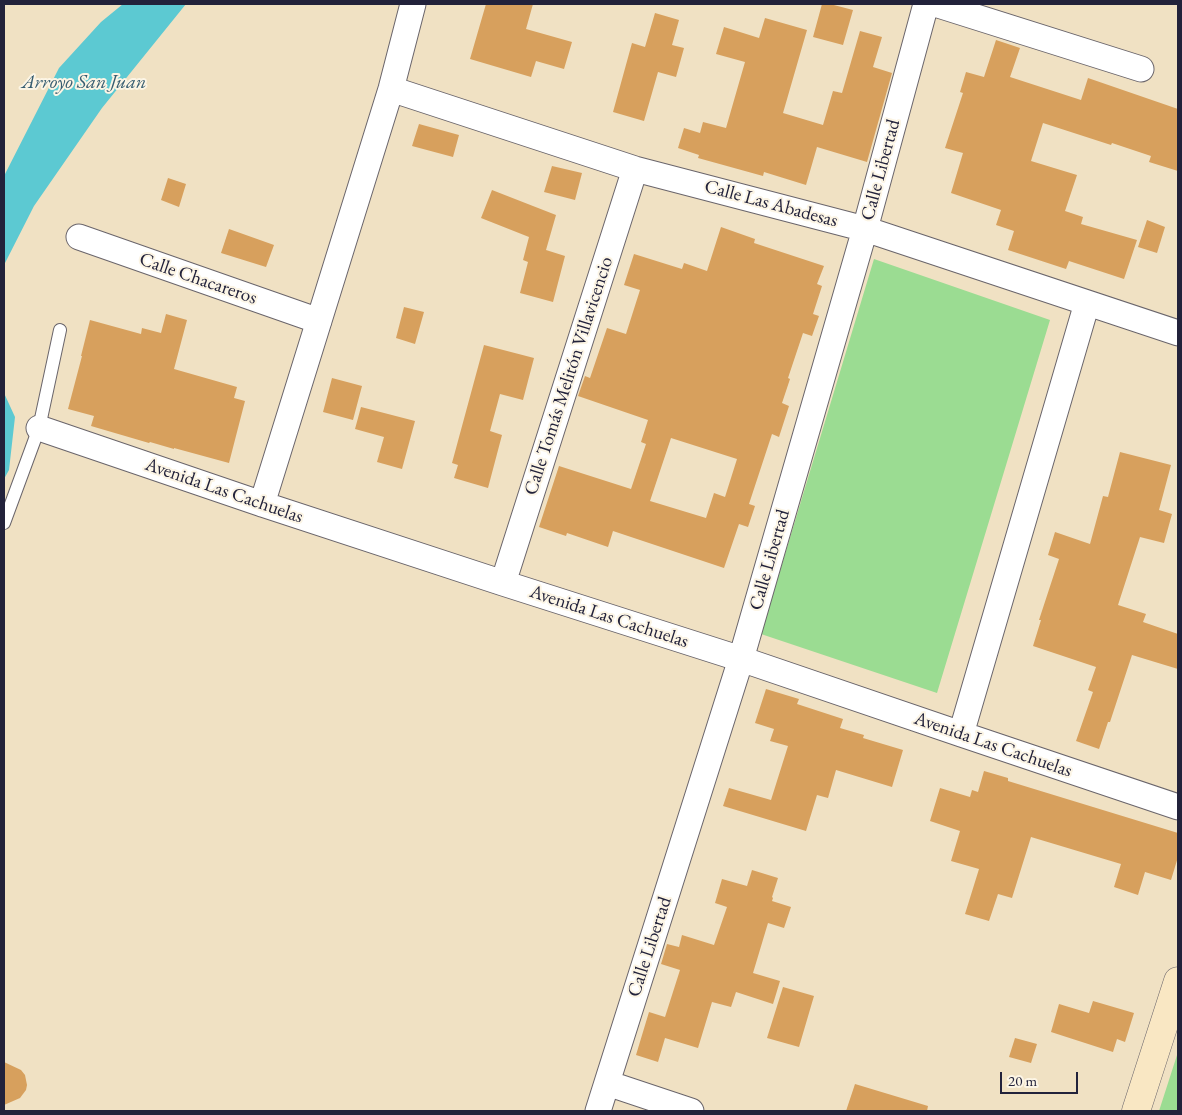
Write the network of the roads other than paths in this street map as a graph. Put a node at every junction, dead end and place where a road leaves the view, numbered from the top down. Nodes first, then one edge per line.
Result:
1 (413, 4) edge
2 (926, 4) edge
3 (935, 4) edge
4 (1141, 69) dead end
5 (391, 89) junction
6 (635, 169) junction
7 (865, 229) junction
8 (78, 237) dead end
9 (1087, 303) junction
10 (318, 321) junction
11 (60, 330) dead end
12 (1178, 333) edge
13 (39, 428) junction
14 (262, 504) junction
15 (4, 523) edge
16 (503, 583) junction
17 (741, 659) junction
18 (961, 734) junction
19 (1178, 807) edge
20 (1178, 982) edge
21 (607, 1083) junction
22 (598, 1111) edge
23 (691, 1111) edge
24 (1136, 1111) edge

1 - 5 street
2 - 7 street, Calle Libertad
3 - 4 street
5 - 6 street, Calle Las Abadesas
5 - 10 street
6 - 7 street, Calle Las Abadesas
6 - 16 street, Calle Tomás Melitón Villavicencio
7 - 9 street, Calle Las Abadesas
7 - 17 street, Calle Libertad
8 - 10 street, Calle Chacareros
9 - 12 street, Calle Las Abadesas
9 - 18 street
10 - 14 street
11 - 13 lane
13 - 14 street, Avenida Las Cachuelas
13 - 15 lane
14 - 16 street, Avenida Las Cachuelas
16 - 17 street, Avenida Las Cachuelas
17 - 18 street, Avenida Las Cachuelas
17 - 21 street, Calle Libertad
18 - 19 street, Avenida Las Cachuelas
20 - 24 main road
21 - 22 street, Calle Libertad
21 - 23 street

